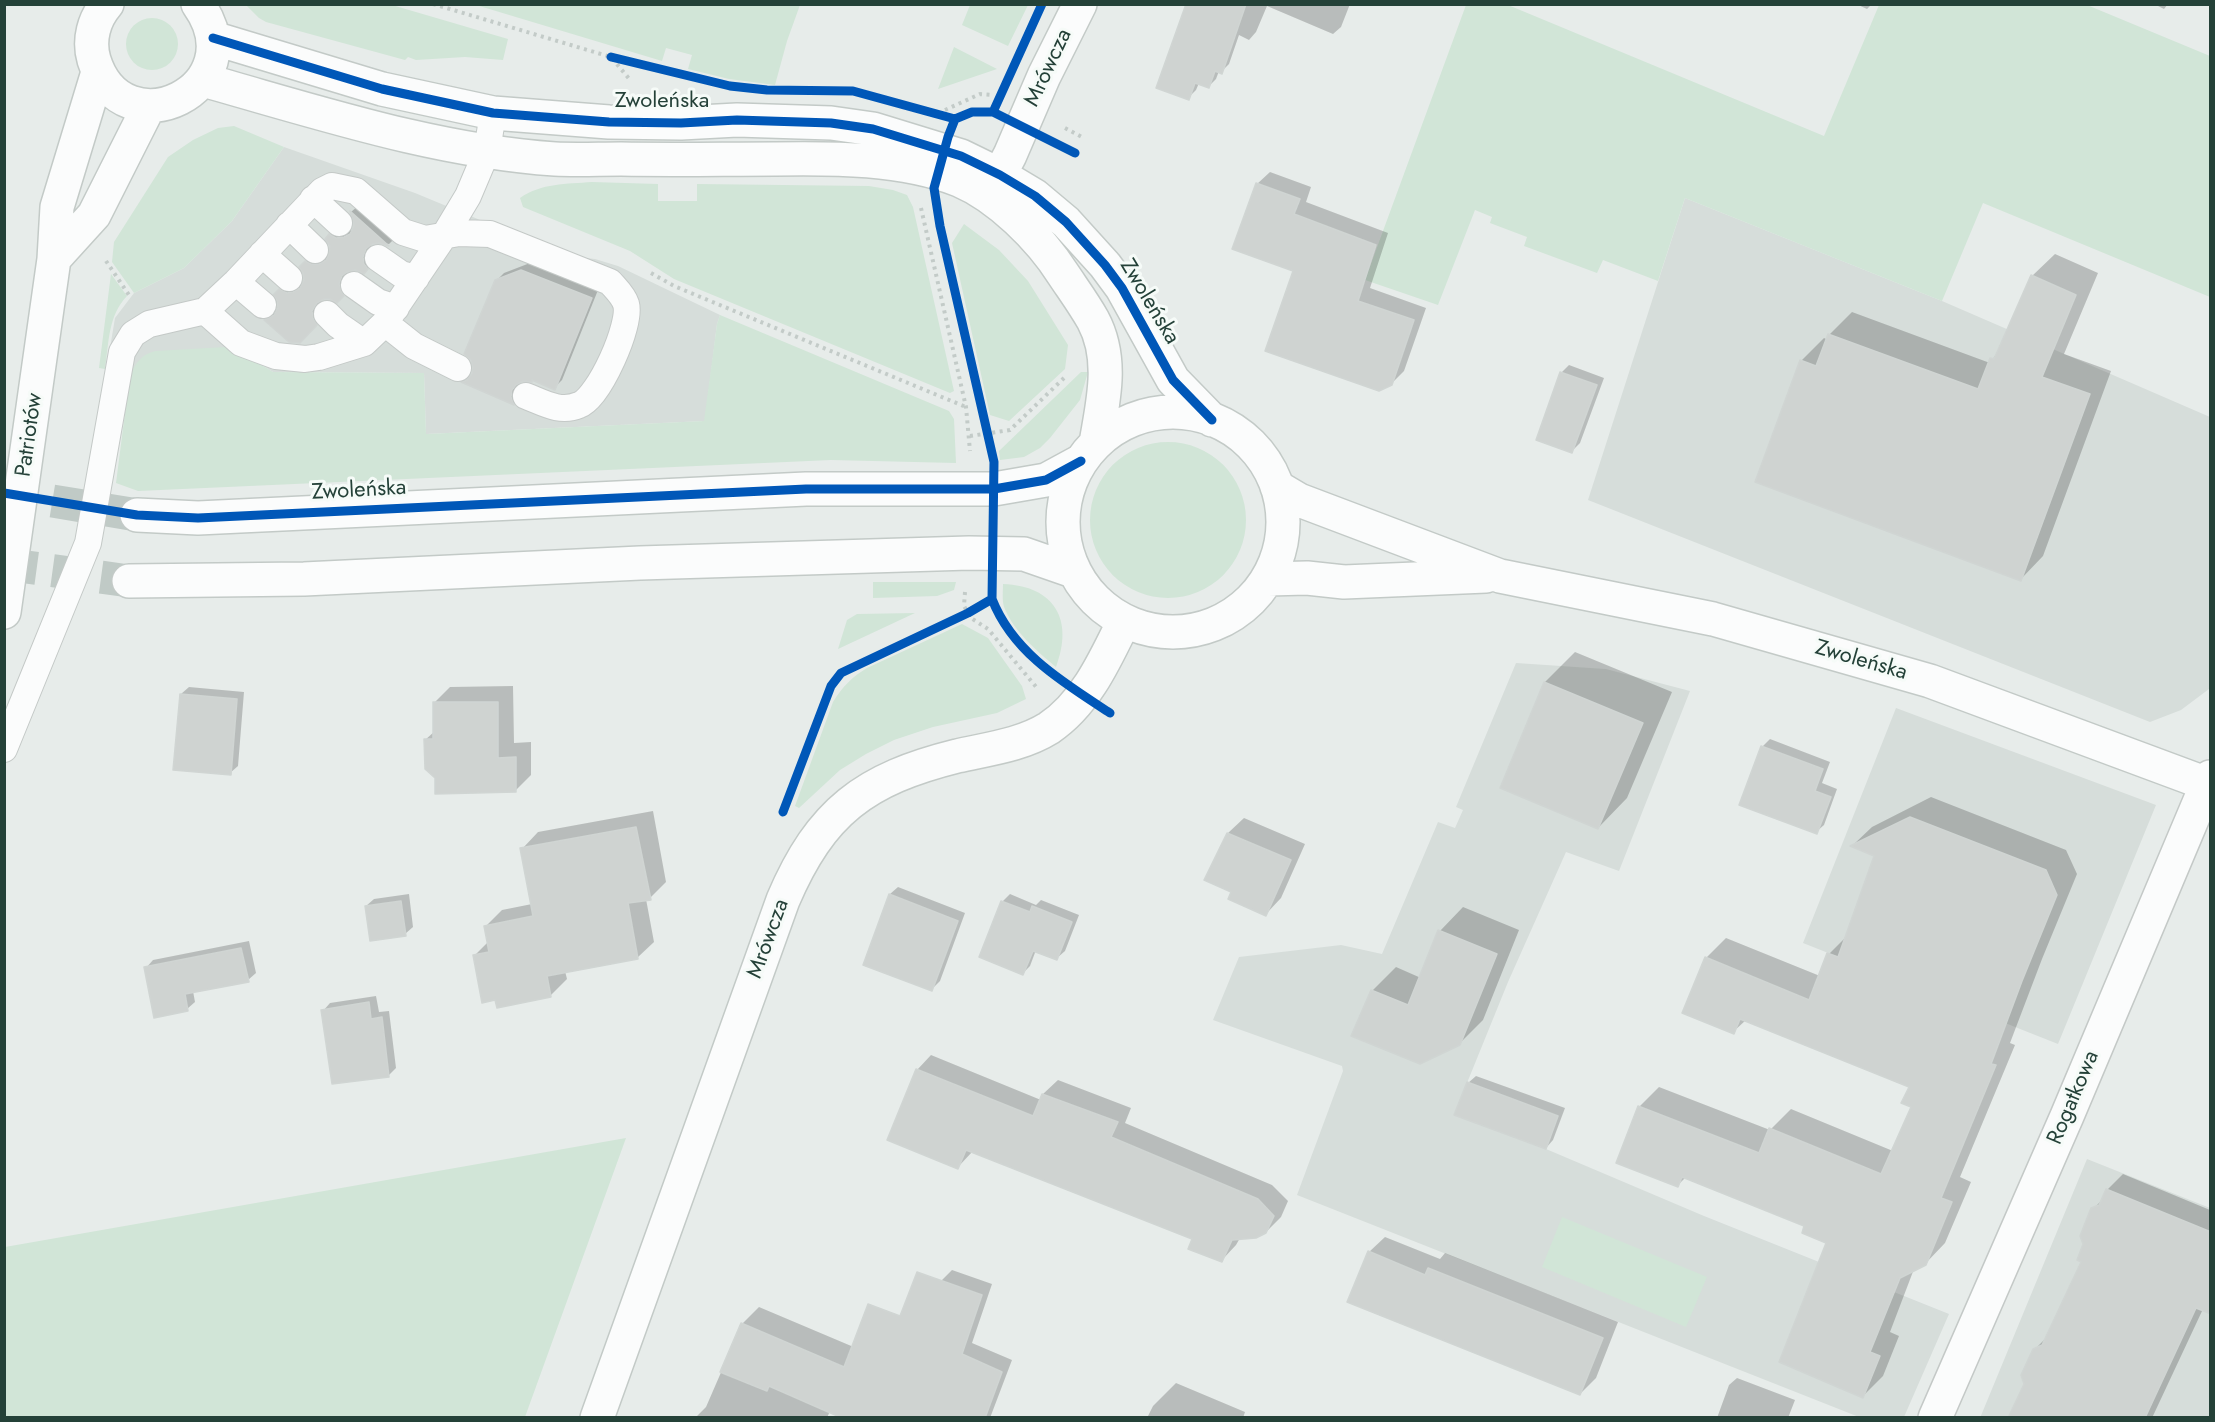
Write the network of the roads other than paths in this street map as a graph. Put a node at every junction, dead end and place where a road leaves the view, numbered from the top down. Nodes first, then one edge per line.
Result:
1 (107, 4) edge
2 (198, 4) edge
3 (1080, 4) edge
4 (213, 38) junction
5 (98, 72) junction
6 (203, 80) junction
7 (149, 106) junction
8 (493, 113) junction
9 (487, 151) junction
10 (994, 186) junction
11 (313, 199) junction
12 (339, 223) dead end
13 (289, 225) junction
14 (444, 236) junction
15 (315, 250) dead end
16 (262, 254) junction
17 (54, 258) junction
18 (378, 258) dead end
19 (289, 278) dead end
20 (416, 278) junction
21 (236, 282) junction
22 (354, 285) dead end
23 (263, 306) dead end
24 (205, 311) junction
25 (327, 314) dead end
26 (390, 315) junction
27 (364, 343) junction
28 (458, 368) dead end
29 (526, 396) dead end
30 (1212, 420) junction
31 (1088, 452) junction
32 (1277, 487) junction
33 (137, 515) tunnel mouth
34 (1073, 571) junction
35 (1500, 576) junction
36 (1268, 579) junction
37 (129, 581) tunnel mouth
38 (4, 612) edge
39 (1124, 621) junction
40 (4, 749) edge
41 (2210, 782) edge
42 (597, 1418) edge
43 (1935, 1418) edge

1 - 5 street
2 - 4 street
3 - 10 street, Mrówcza
4 - 6 street
4 - 8 street, Zwoleńska
5 - 7 street
5 - 17 street, Patriotów
6 - 7 street
6 - 9 street, Zwoleńska
7 - 17 street
8 - 9 lane
8 - 10 street, Zwoleńska
9 - 10 street, Zwoleńska
9 - 14 lane
10 - 30 street, Zwoleńska
10 - 31 street, Zwoleńska
11 - 12 lane
11 - 13 lane
11 - 14 lane
13 - 15 lane
13 - 16 lane
14 - 20 lane
14 - 29 lane
16 - 19 lane
16 - 21 lane
17 - 38 street, Patriotów
18 - 20 lane
20 - 26 lane
21 - 23 lane
21 - 24 lane
22 - 26 lane
24 - 27 lane
24 - 40 lane
25 - 27 lane
26 - 27 lane
26 - 28 lane
30 - 31 street
30 - 32 street
31 - 33 street, Zwoleńska
31 - 34 street
32 - 35 street, Zwoleńska
32 - 36 street
34 - 37 street
34 - 39 street
35 - 36 street, Zwoleńska
35 - 41 street, Zwoleńska
36 - 39 street
39 - 42 street, Mrówcza
41 - 43 street, Rogatkowa

